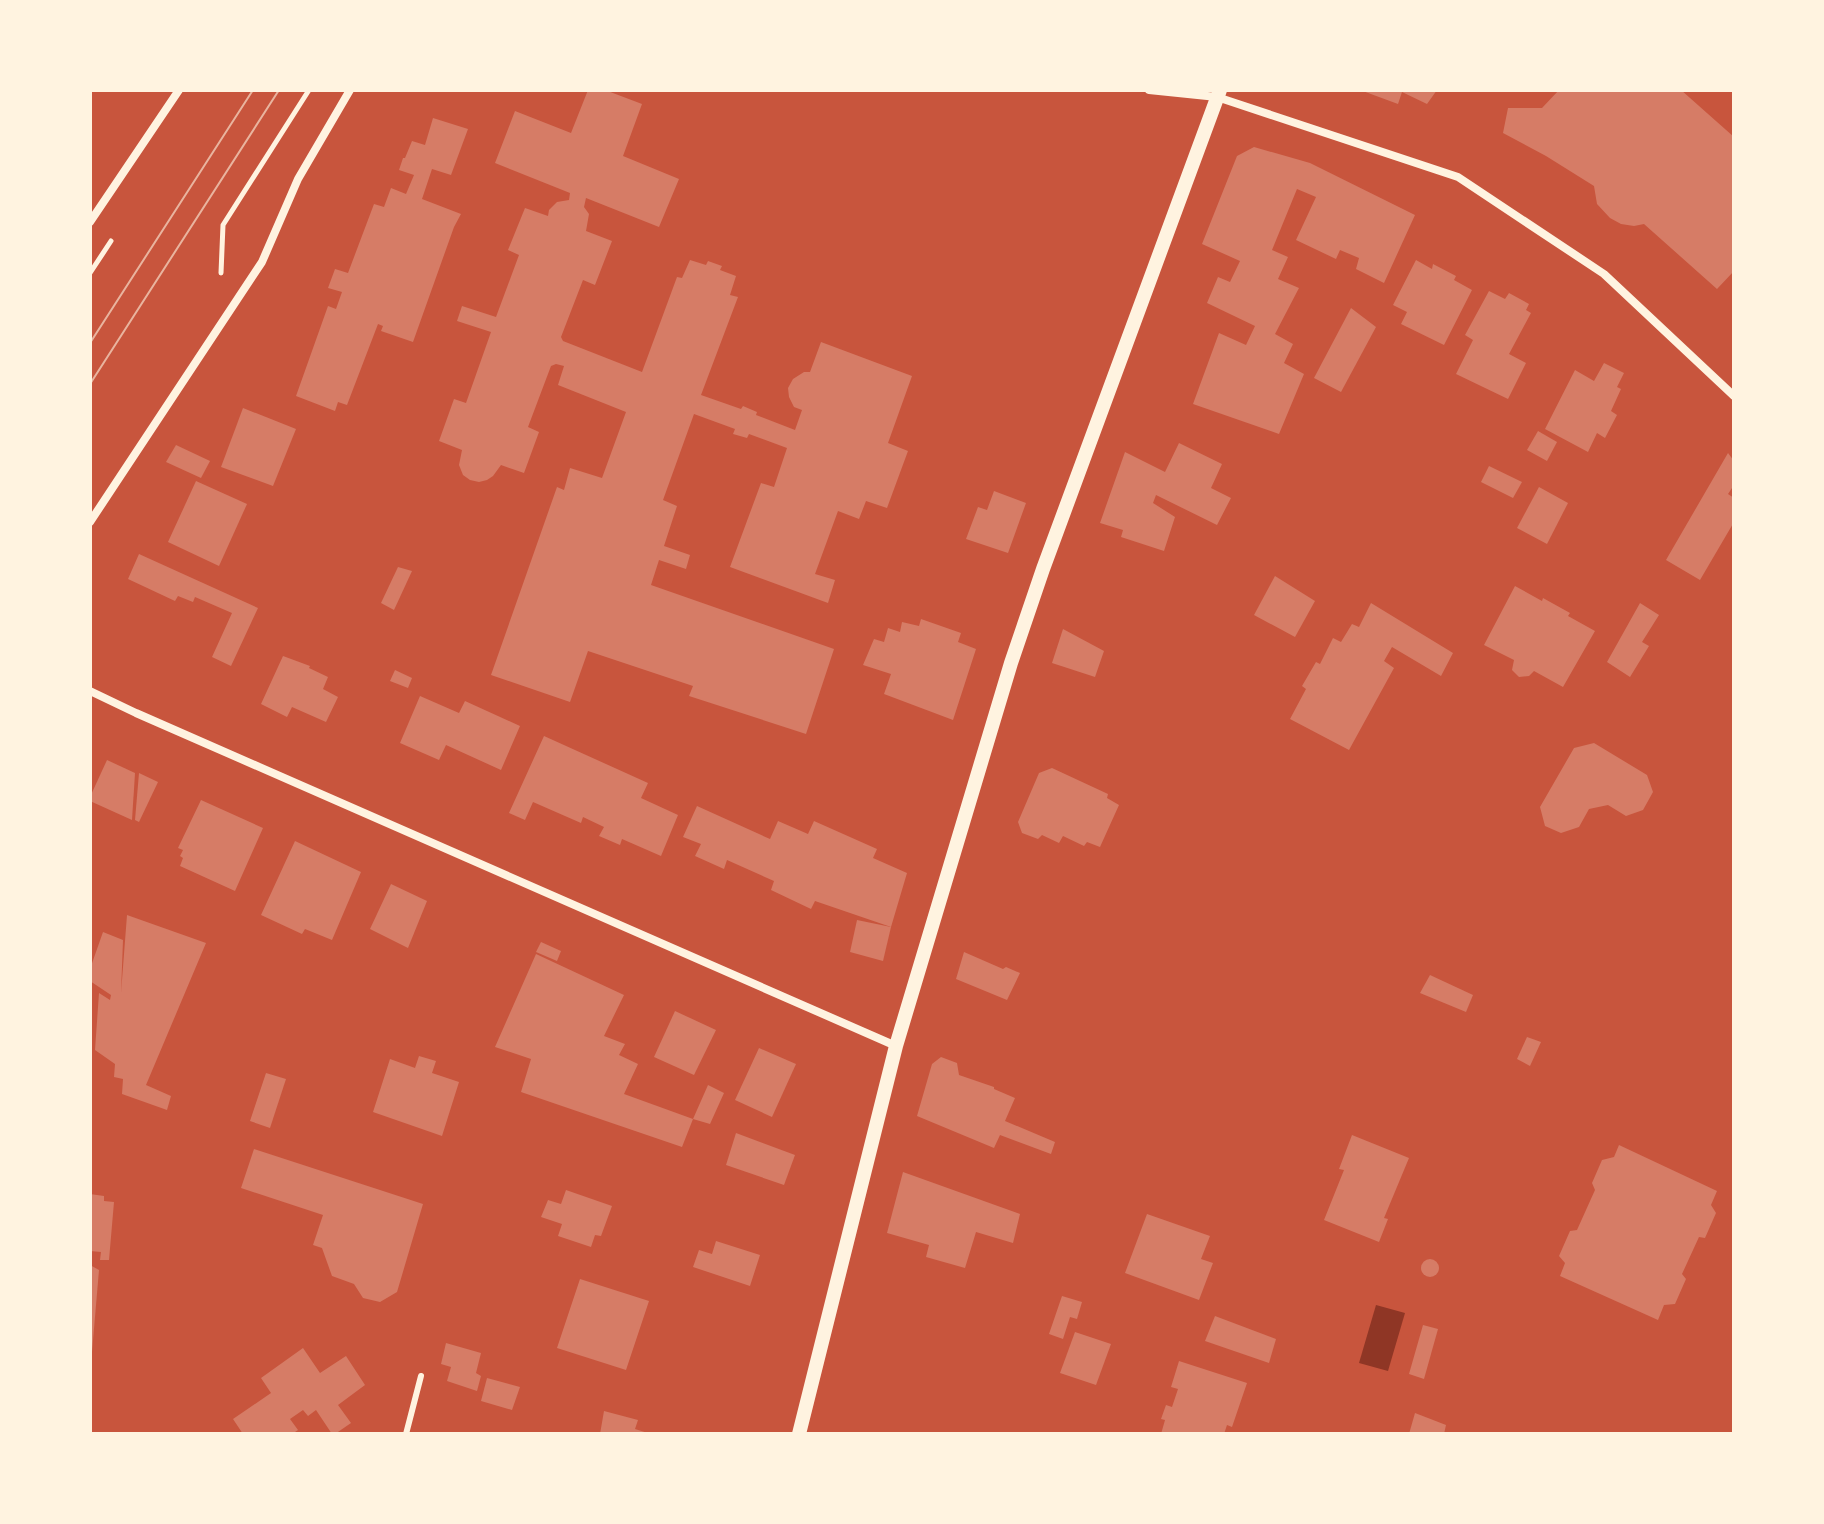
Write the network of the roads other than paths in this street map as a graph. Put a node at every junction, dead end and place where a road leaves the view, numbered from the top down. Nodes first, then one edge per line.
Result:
1 (179, 90) edge
2 (350, 90) edge
3 (1149, 90) edge
4 (1218, 94) edge
5 (90, 222) edge
6 (1734, 396) edge
7 (90, 522) edge
8 (90, 691) edge
9 (896, 1046) junction
10 (421, 1376) dead end
11 (406, 1434) edge
12 (799, 1434) edge

1 - 5 street
2 - 7 street
3 - 4 street
4 - 6 street
4 - 9 street
8 - 9 street
9 - 12 street
10 - 11 lane

